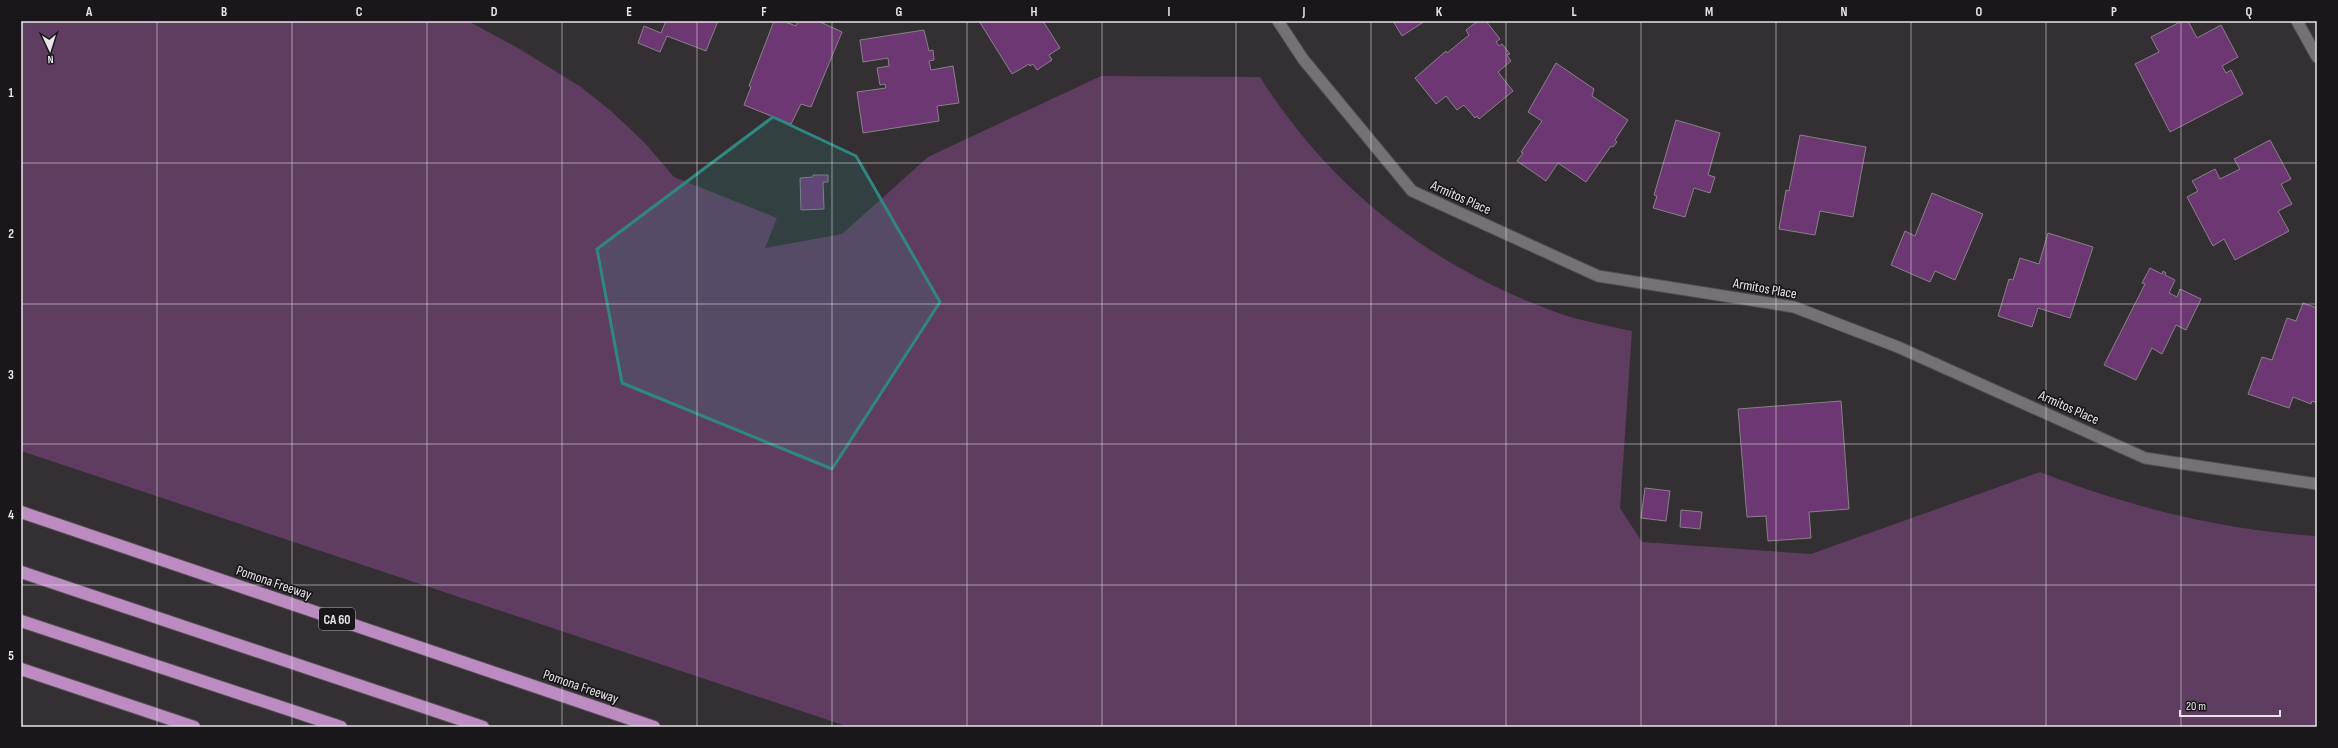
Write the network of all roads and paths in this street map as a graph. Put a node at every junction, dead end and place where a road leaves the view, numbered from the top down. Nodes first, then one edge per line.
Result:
1 (1278, 21) edge
2 (2298, 21) edge
3 (2317, 57) edge
4 (2317, 484) edge
5 (21, 512) edge
6 (21, 572) edge
7 (21, 621) edge
8 (21, 669) edge
9 (194, 727) edge
10 (341, 727) edge
11 (483, 727) edge
12 (654, 727) edge

1 - 4 street, Armitos Place
2 - 3 street
5 - 12 highway, Pomona Freeway / CA 60
6 - 11 highway
7 - 10 highway
8 - 9 highway

